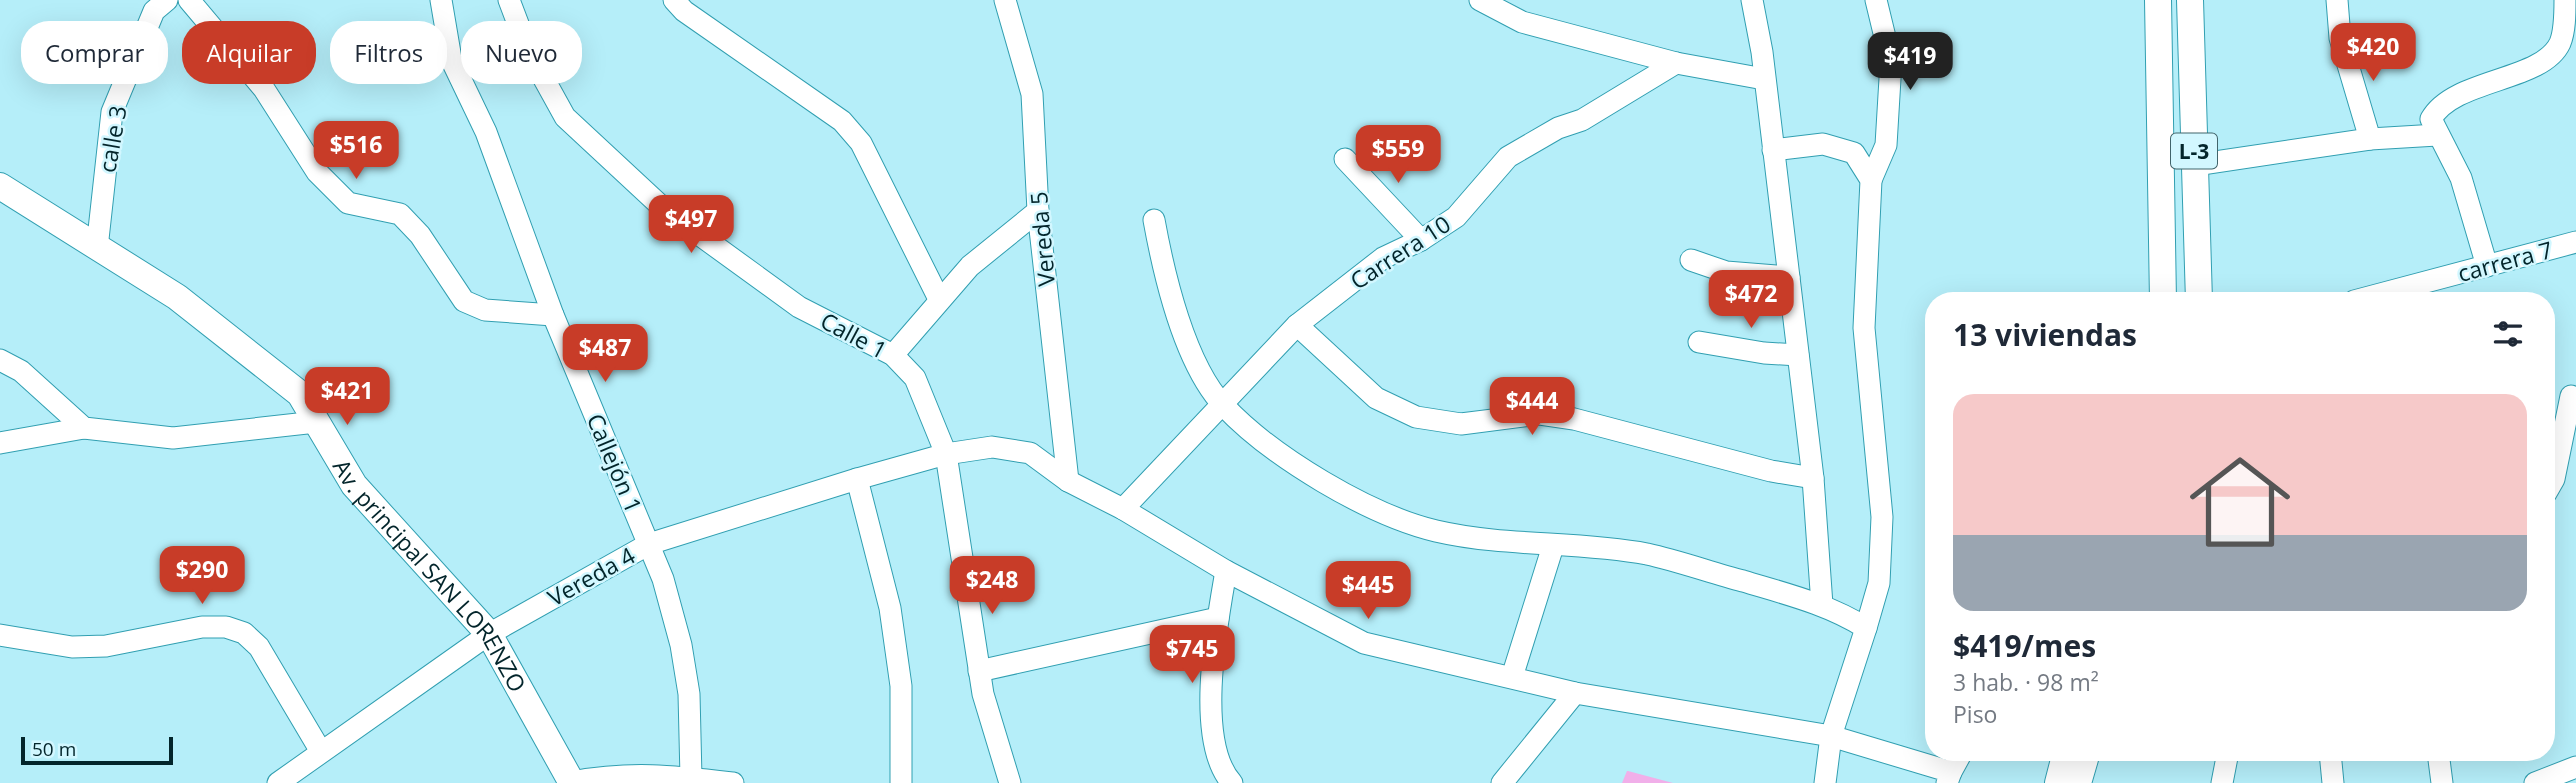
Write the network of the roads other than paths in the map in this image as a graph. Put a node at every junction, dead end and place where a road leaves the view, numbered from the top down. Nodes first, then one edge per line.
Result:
1 (167, 0) edge
2 (189, 0) edge
3 (442, 0) edge
4 (509, 0) edge
5 (674, 0) edge
6 (1005, 0) edge
7 (1479, 0) edge
8 (1752, 0) edge
9 (1875, 0) edge
10 (2158, 0) edge
11 (2190, 0) edge
12 (2337, 0) edge
13 (2565, 0) edge
14 (1676, 63) junction
15 (1764, 79) junction
16 (2437, 135) junction
17 (2370, 139) junction
18 (1773, 150) junction
19 (1346, 159) dead end
20 (2195, 165) junction
21 (1871, 180) junction
22 (0, 186) edge
23 (1038, 211) junction
24 (1154, 220) dead end
25 (1420, 240) junction
26 (2576, 242) edge
27 (97, 248) junction
28 (1691, 260) dead end
29 (2487, 266) junction
30 (1788, 277) junction
31 (2163, 292) edge
32 (2199, 292) edge
33 (2388, 292) edge
34 (939, 299) junction
35 (553, 315) junction
36 (1297, 325) junction
37 (1699, 342) dead end
38 (893, 355) junction
39 (1798, 355) junction
40 (0, 360) edge
41 (2571, 396) dead end
42 (1223, 405) junction
43 (316, 422) junction
44 (83, 428) junction
45 (0, 443) edge
46 (946, 454) junction
47 (2555, 459) edge
48 (1813, 478) junction
49 (858, 480) junction
50 (1068, 481) junction
51 (1123, 509) junction
52 (649, 544) junction
53 (1553, 546) junction
54 (1226, 571) junction
55 (1822, 605) junction
56 (1218, 618) junction
57 (1866, 628) junction
58 (489, 634) junction
59 (0, 635) edge
60 (979, 671) junction
61 (1512, 677) junction
62 (1575, 692) junction
63 (1831, 736) junction
64 (320, 750) junction
65 (1957, 761) edge
66 (2064, 761) edge
67 (2084, 761) edge
68 (2226, 761) edge
69 (2330, 761) edge
70 (2439, 761) edge
71 (2576, 767) edge
72 (1949, 777) edge
73 (691, 778) junction
74 (278, 783) edge
75 (572, 783) edge
76 (733, 783) edge
77 (901, 783) edge
78 (1010, 783) edge
79 (1232, 783) edge
80 (1502, 783) edge
81 (1825, 783) edge
82 (2058, 783) edge
83 (2078, 783) edge
84 (2222, 783) edge
85 (2333, 783) edge
86 (2442, 783) edge
87 (2535, 783) edge

1 - 27 street, calle 3
2 - 35 street
3 - 35 street, Callejón 1
4 - 38 street, Calle 1
5 - 34 street
6 - 23 street, Vereda 5
7 - 14 street
8 - 15 street
9 - 21 street
10 - 31 main road, L-3
11 - 20 main road, L-3
12 - 17 street
13 - 16 street
14 - 15 street
14 - 25 street, Carrera 10
15 - 18 street
16 - 17 street
16 - 29 street
17 - 20 street
18 - 21 street
18 - 30 street
19 - 25 street
20 - 32 main road, L-3
21 - 57 street
22 - 27 main road, Av. principal SAN LORENZO
23 - 34 street
23 - 50 street, Vereda 5
24 - 42 street
25 - 36 street, Carrera 10
26 - 29 street, carrera 7
27 - 43 main road, Av. principal SAN LORENZO
28 - 30 street
29 - 33 street, carrera 7
30 - 39 street
34 - 38 street
35 - 52 street, Callejón 1
36 - 42 street, Carrera 10
36 - 48 street
37 - 39 street
38 - 46 street, Calle 1
39 - 48 street
40 - 44 street
41 - 47 street
42 - 51 street, Carrera 10
42 - 53 street
43 - 44 street
43 - 58 main road, Av. principal SAN LORENZO
44 - 45 street
46 - 49 street, Vereda 4
46 - 50 street, Vereda 4
46 - 60 street, Calle 1
48 - 55 street
49 - 52 street, Vereda 4
49 - 77 street
50 - 51 street, Vereda 4
51 - 54 street, Vereda 4
52 - 58 street, Vereda 4
52 - 73 street, Callejón 1
53 - 55 street
53 - 61 street
54 - 56 street
54 - 61 street, Vereda 4
55 - 57 street
56 - 60 street
56 - 79 street
57 - 63 street
58 - 64 street, Vereda 4
58 - 75 main road, Av. principal SAN LORENZO
59 - 64 street
60 - 78 street, Calle 1
61 - 62 street, Vereda 4
62 - 63 street, Vereda 4
62 - 80 street
63 - 72 street, Vereda 4
63 - 81 street
64 - 74 street, Vereda 4
65 - 72 street
66 - 82 main road
67 - 83 main road
68 - 84 street
69 - 85 street
70 - 86 street
71 - 87 street
73 - 75 street
73 - 76 street

